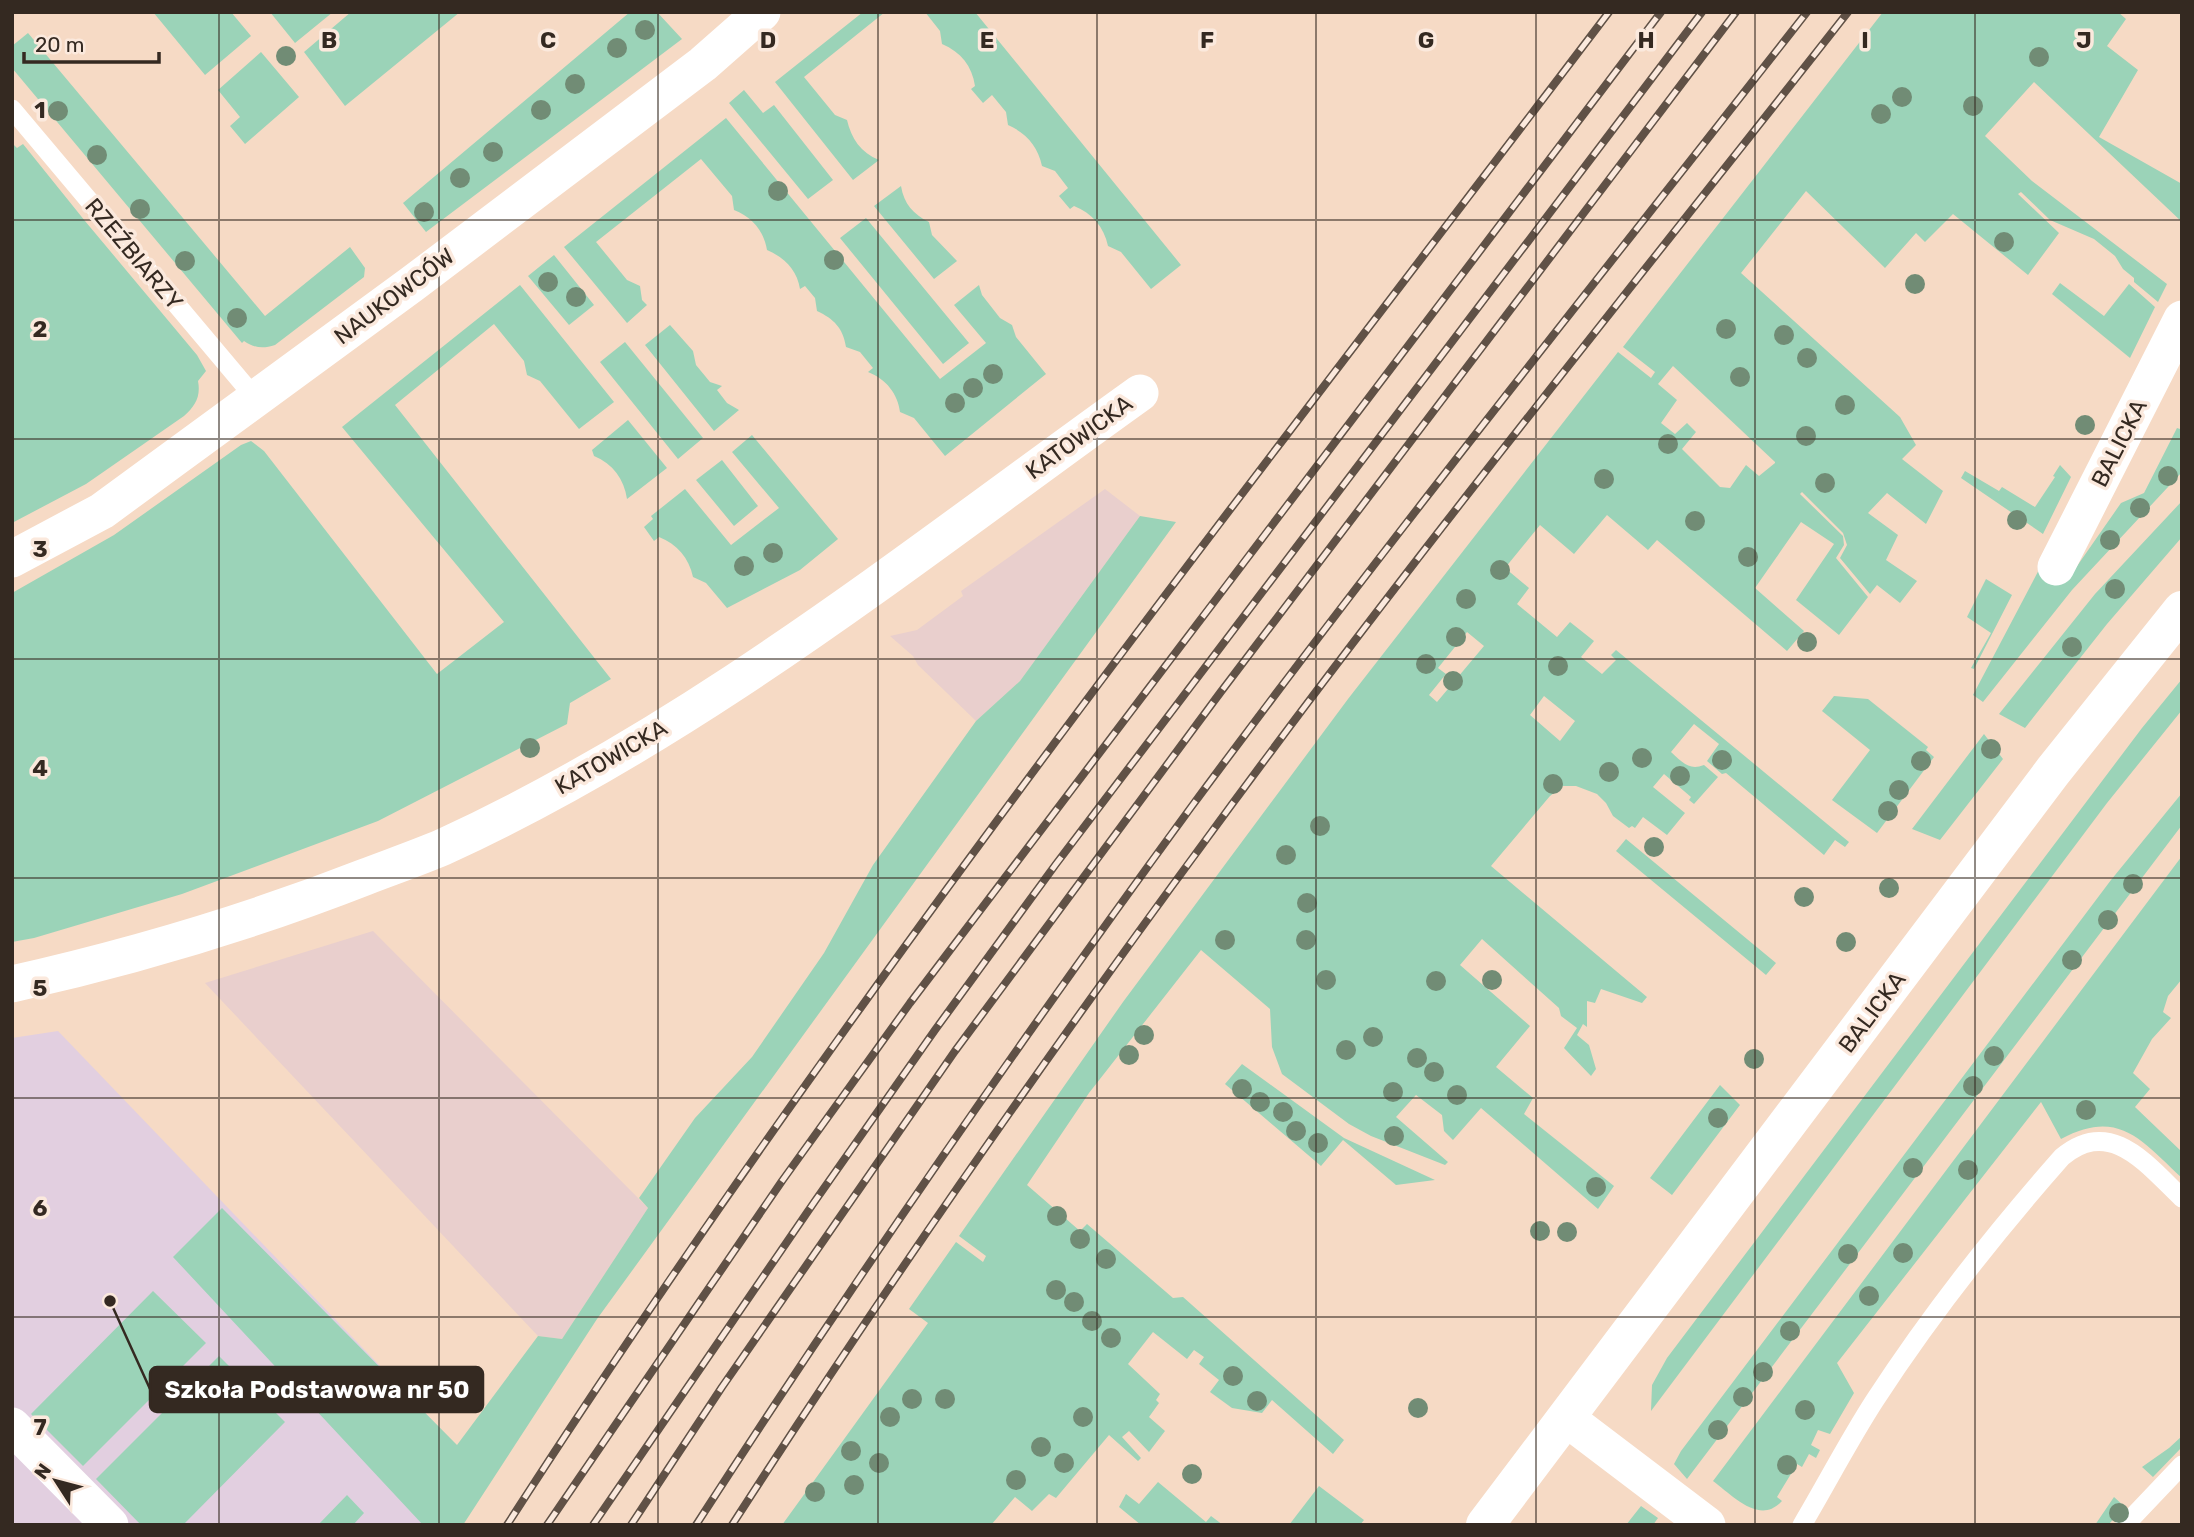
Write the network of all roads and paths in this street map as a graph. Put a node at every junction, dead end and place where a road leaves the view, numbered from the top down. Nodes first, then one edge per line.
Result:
1 (762, 12) edge
2 (12, 109) edge
3 (2182, 319) edge
4 (1140, 393) dead end
5 (256, 399) junction
6 (12, 559) edge
7 (2056, 567) dead end
8 (2182, 610) edge
9 (12, 984) edge
10 (2182, 1198) edge
11 (1566, 1418) junction
12 (12, 1426) edge
13 (2182, 1465) edge
14 (110, 1525) edge
15 (1485, 1525) edge
16 (1707, 1525) edge
17 (1802, 1525) edge
18 (2126, 1525) edge

1 - 5 street, NAUKOWCÓW
2 - 5 lane, RZEŹBIARZY
3 - 7 street, BALICKA
4 - 9 street, KATOWICKA
5 - 6 street, NAUKOWCÓW
8 - 11 street, BALICKA
10 - 17 lane
11 - 15 street, BALICKA
11 - 16 street
12 - 14 street
13 - 18 lane

